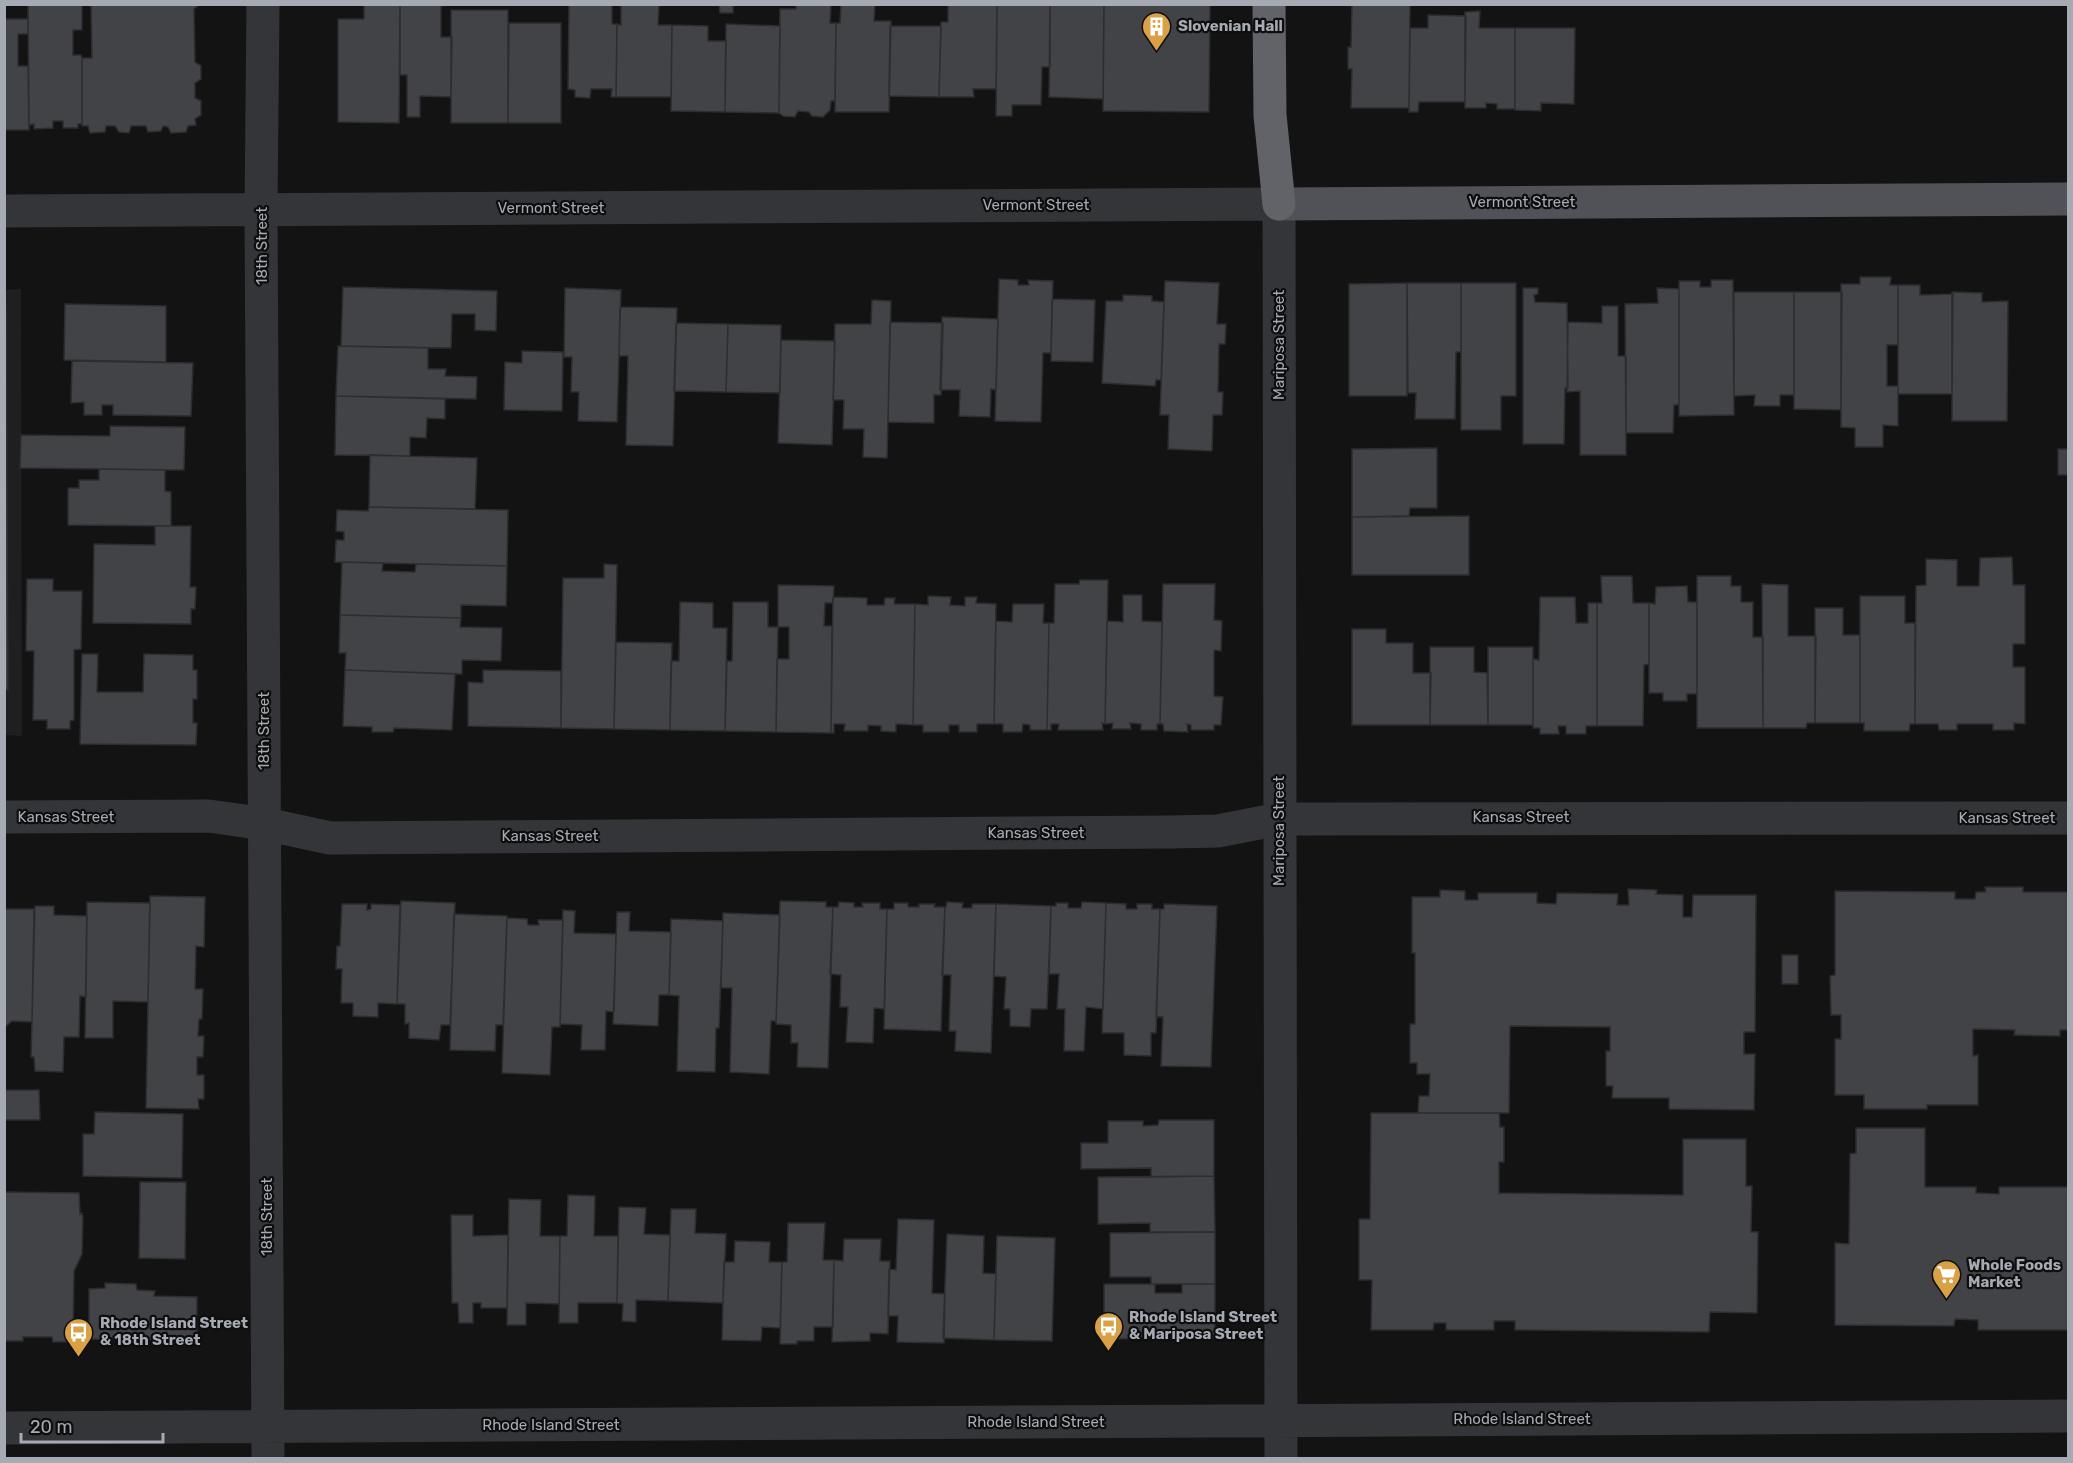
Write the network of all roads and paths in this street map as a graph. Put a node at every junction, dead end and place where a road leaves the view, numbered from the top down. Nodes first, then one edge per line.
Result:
1 (263, 4) edge
2 (1269, 4) edge
3 (2068, 199) edge
4 (1279, 204) junction
5 (261, 210) junction
6 (4, 211) edge
7 (4, 817) edge
8 (2068, 818) edge
9 (1279, 819) junction
10 (265, 824) junction
11 (2068, 1416) edge
12 (1281, 1420) junction
13 (4, 1428) edge
14 (268, 1443) edge
15 (1281, 1458) edge

1 - 5 street, 18th Street
2 - 4 highway
3 - 4 main road, Vermont Street
4 - 5 street, Vermont Street
4 - 9 street, Mariposa Street
5 - 6 street, Vermont Street
5 - 10 street, 18th Street
7 - 10 street, Kansas Street
8 - 9 street, Kansas Street
9 - 10 street, Kansas Street
9 - 12 street, Mariposa Street
10 - 14 street, 18th Street
11 - 12 street, Rhode Island Street
12 - 14 street, Rhode Island Street
12 - 15 street, Mariposa Street
13 - 14 street, Rhode Island Street

